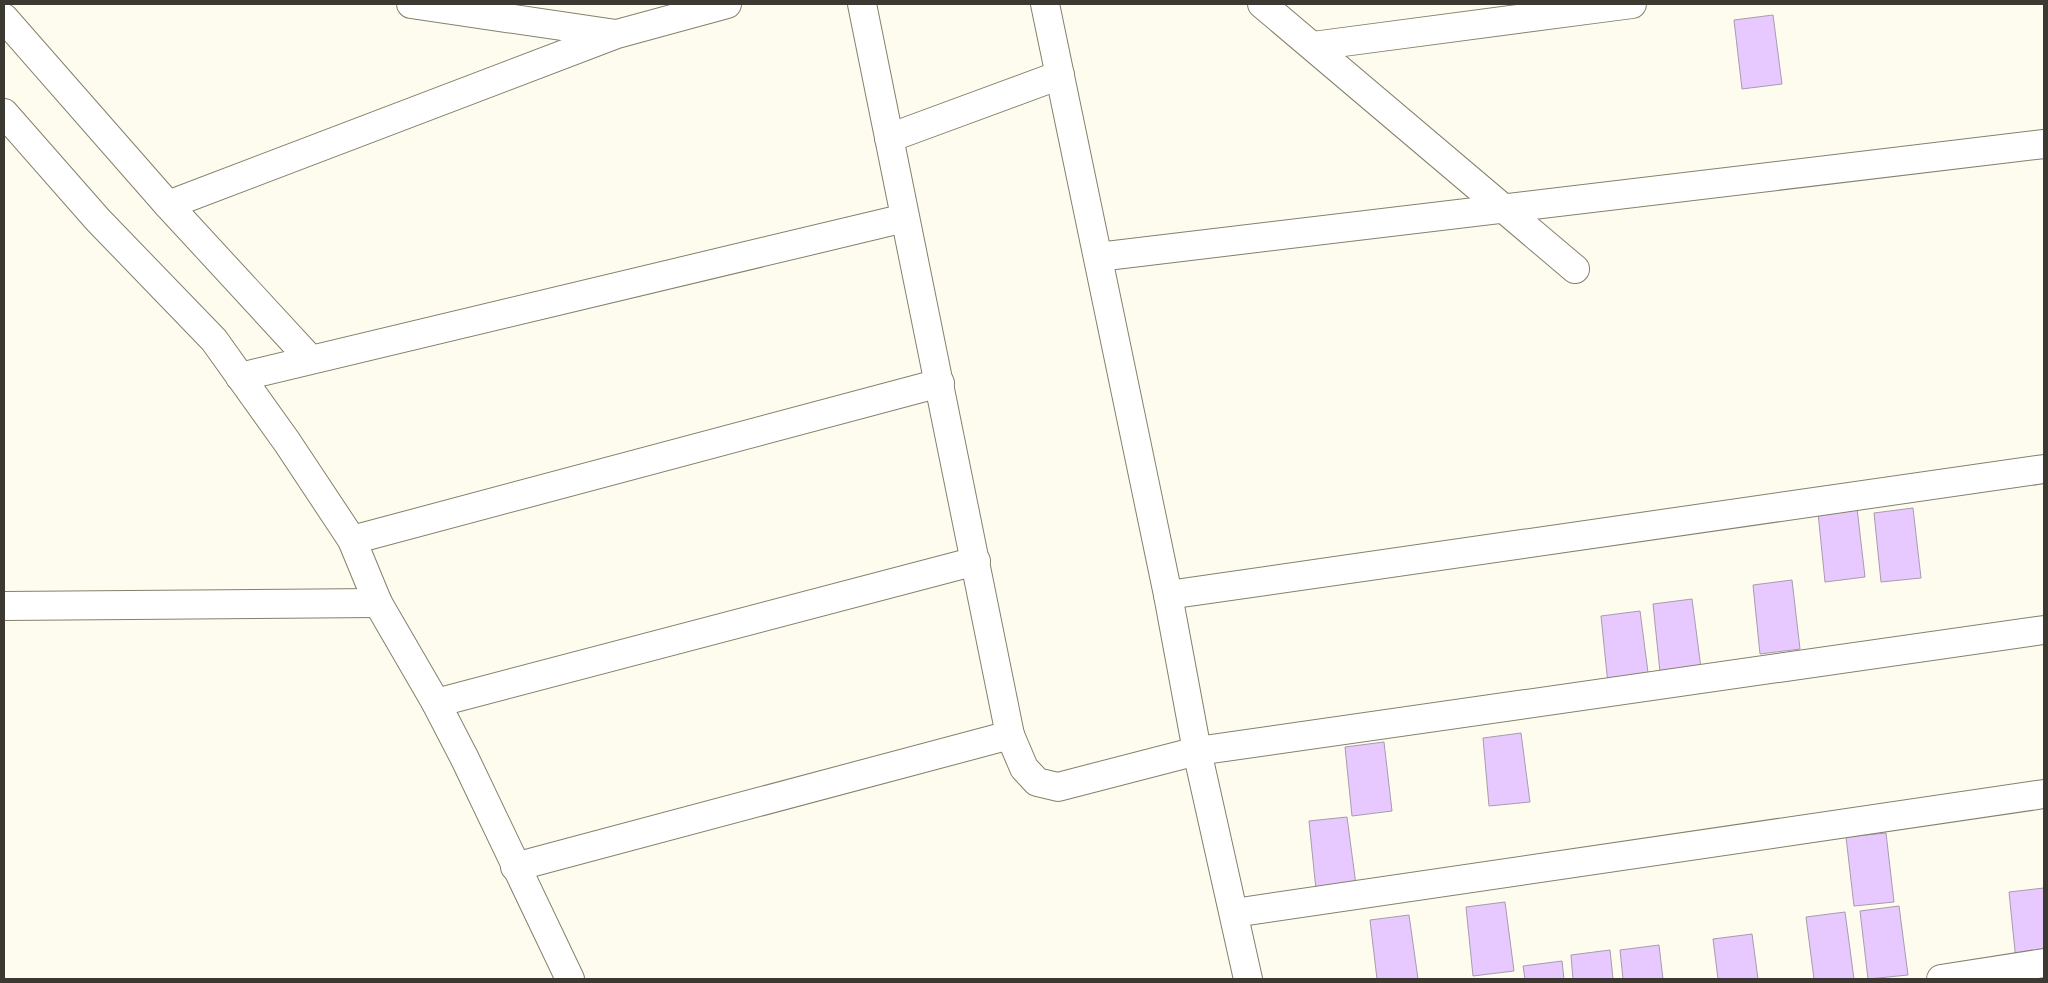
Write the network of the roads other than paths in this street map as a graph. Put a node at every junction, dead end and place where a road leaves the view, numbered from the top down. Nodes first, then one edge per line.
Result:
1 (411, 4) edge
2 (726, 4) edge
3 (862, 4) edge
4 (1045, 4) edge
5 (1262, 4) edge
6 (1632, 4) edge
7 (4, 18) edge
8 (617, 34) junction
9 (1313, 46) junction
10 (1060, 75) junction
11 (4, 113) edge
12 (889, 138) junction
13 (2044, 144) edge
14 (168, 205) junction
15 (1504, 209) junction
16 (905, 218) junction
17 (1098, 257) junction
18 (1575, 268) dead end
19 (310, 359) junction
20 (240, 377) junction
21 (940, 384) junction
22 (2044, 469) edge
23 (352, 540) junction
24 (976, 561) junction
25 (1168, 595) junction
26 (378, 603) junction
27 (4, 606) edge
28 (2044, 630) edge
29 (436, 702) junction
30 (1010, 735) junction
31 (1198, 750) junction
32 (2044, 794) edge
33 (515, 867) junction
34 (1234, 913) junction
35 (2044, 963) edge
36 (570, 979) edge
37 (1248, 979) edge
38 (1941, 979) edge

1 - 8 street
2 - 8 street
3 - 12 street
4 - 10 street
5 - 9 street
6 - 9 street
7 - 14 street
8 - 14 street
9 - 15 street
10 - 12 street
10 - 17 street
11 - 20 street
12 - 16 street
13 - 15 street
14 - 19 street
15 - 17 street
15 - 18 street
16 - 19 street
16 - 21 street
17 - 25 street
19 - 20 street
20 - 23 street
21 - 23 street
21 - 24 street
22 - 25 street
23 - 26 street
24 - 29 street
24 - 30 street
25 - 31 street
26 - 27 street
26 - 29 street
28 - 31 street
29 - 33 street
30 - 31 street
30 - 33 street
31 - 34 street
32 - 34 street
33 - 36 street
34 - 37 street
35 - 38 street

